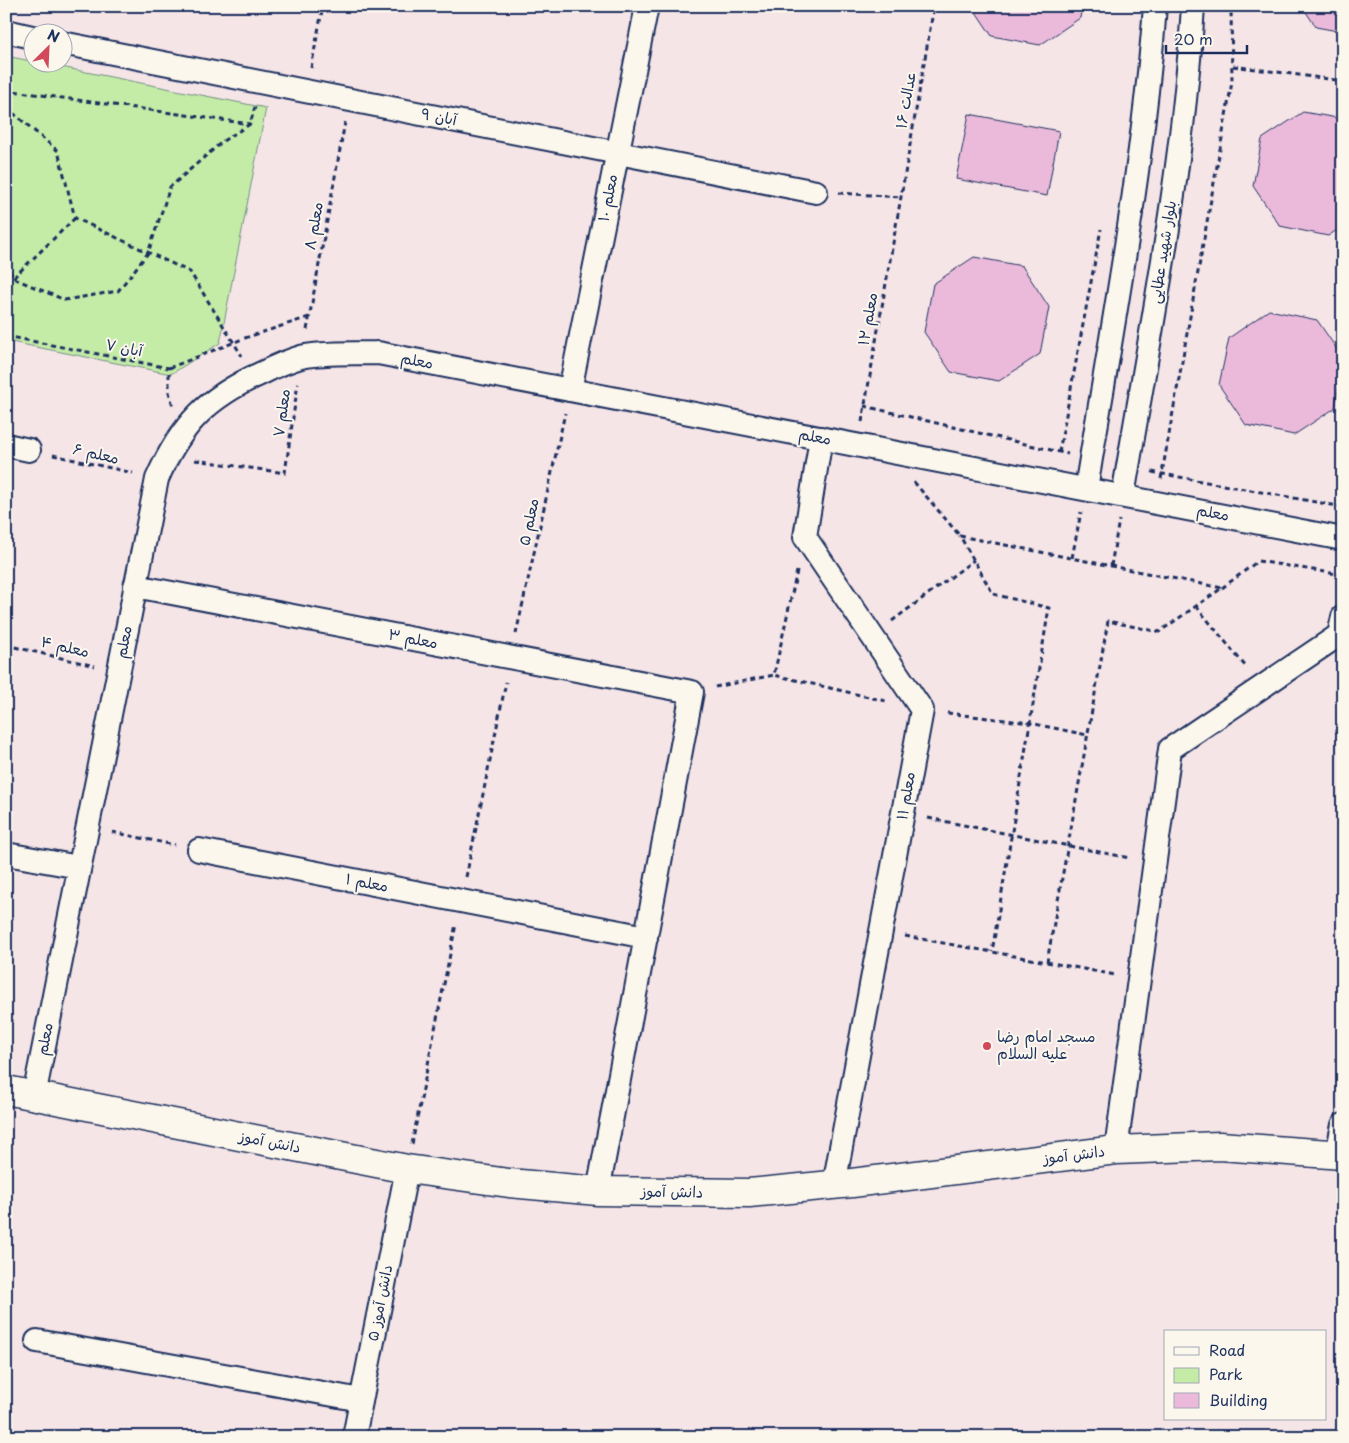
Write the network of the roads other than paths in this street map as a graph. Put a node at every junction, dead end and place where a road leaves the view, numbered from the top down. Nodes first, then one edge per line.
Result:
1 (647, 6) edge
2 (1155, 6) edge
3 (1193, 6) edge
4 (6, 31) edge
5 (22, 35) edge
6 (72, 45) edge
7 (617, 152) junction
8 (816, 192) road end
9 (570, 390) junction
10 (821, 438) junction
11 (6, 445) edge
12 (29, 450) road end
13 (1086, 489) junction
14 (1122, 496) junction
15 (1343, 539) edge
16 (135, 586) junction
17 (1343, 617) edge
18 (199, 850) road end
19 (6, 854) edge
20 (79, 867) junction
21 (646, 937) junction
22 (6, 1090) edge
23 (34, 1096) junction
24 (1343, 1125) edge
25 (1116, 1150) junction
26 (1340, 1154) edge
27 (407, 1169) junction
28 (834, 1185) junction
29 (598, 1191) junction
30 (37, 1341) dead end
31 (361, 1400) junction
32 (354, 1437) edge

1 - 7 street, معلم ۱۰
2 - 13 street
3 - 14 street, بلوار شهید عطایی
4 - 5 street
6 - 7 street, آبان ۹
7 - 8 street, آبان ۹
7 - 9 street, معلم ۱۰
9 - 10 street, معلم
9 - 16 street, معلم
10 - 13 street, معلم
10 - 28 street, معلم ۱۱
11 - 12 street
13 - 14 street, معلم
14 - 15 street, معلم
16 - 20 street, معلم
16 - 21 street, معلم ۳
17 - 25 street
18 - 21 street, معلم ۱
19 - 20 street
20 - 23 street, معلم
21 - 29 street
22 - 23 street, دانش آموز
23 - 27 street, دانش آموز
24 - 26 street
25 - 26 street, دانش آموز
25 - 28 street, دانش آموز
27 - 29 street, دانش آموز
27 - 31 street, دانش آموز ۵
28 - 29 street, دانش آموز
30 - 31 street
31 - 32 street, دانش آموز ۵

